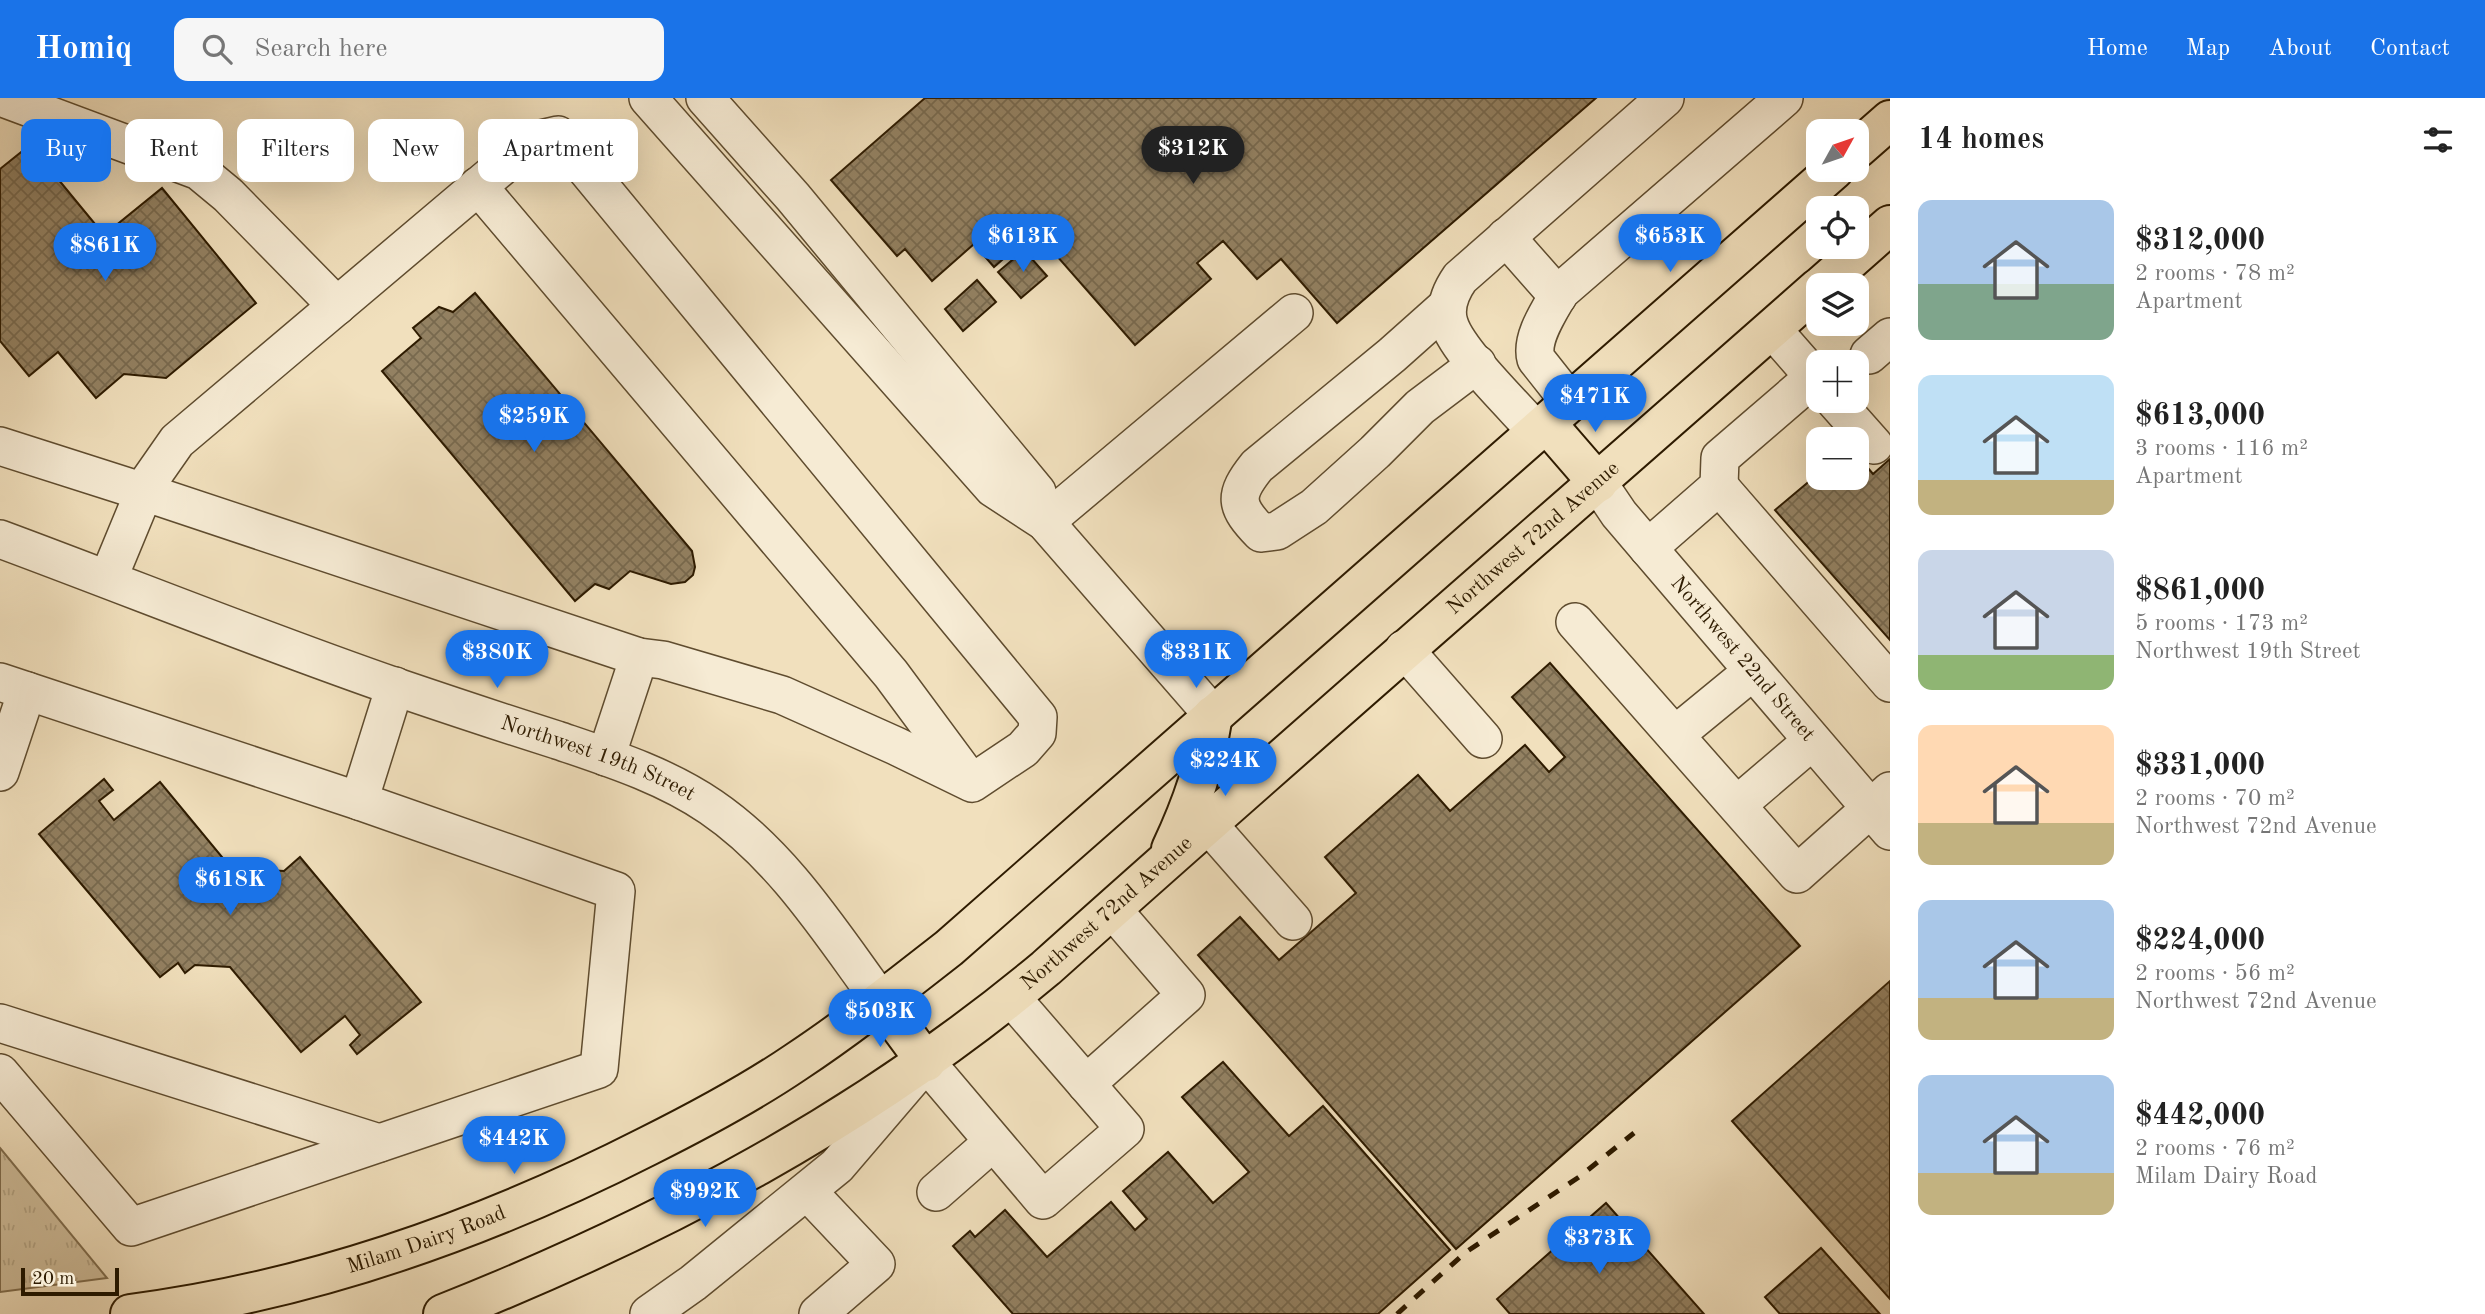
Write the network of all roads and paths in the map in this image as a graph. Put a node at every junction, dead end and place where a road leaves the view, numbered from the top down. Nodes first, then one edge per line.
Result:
1 (3, 98) edge
2 (648, 98) edge
3 (705, 98) edge
4 (1665, 98) edge
5 (1784, 98) edge
6 (1890, 120) edge
7 (1869, 138) edge
8 (1820, 182) edge
9 (478, 186) junction
10 (1890, 225) edge
11 (1506, 237) junction
12 (1836, 273) edge
13 (1558, 296) junction
14 (1806, 299) edge
15 (337, 306) junction
16 (1447, 306) junction
17 (1294, 313) dead end
18 (1772, 329) junction
19 (1380, 364) junction
20 (1477, 364) junction
21 (1806, 368) edge
22 (1806, 398) edge
23 (1420, 407) junction
24 (1845, 413) edge
25 (1552, 419) junction
26 (1874, 445) dead end
27 (0, 446) edge
28 (1598, 483) junction
29 (1720, 486) junction
30 (144, 492) junction
31 (1045, 522) junction
32 (0, 540) edge
33 (1648, 548) junction
34 (108, 579) junction
35 (1575, 622) dead end
36 (1404, 649) junction
37 (639, 657) junction
38 (1753, 671) junction
39 (1890, 683) edge
40 (14, 686) edge
41 (395, 686) junction
42 (1213, 715) junction
43 (1675, 735) junction
44 (1483, 739) dead end
45 (1812, 741) junction
46 (606, 757) junction
47 (0, 772) edge
48 (972, 783) junction
49 (359, 801) junction
50 (1737, 805) junction
51 (1883, 810) edge
52 (1208, 824) junction
53 (1166, 861) junction
54 (1112, 909) junction
55 (1293, 921) dead end
56 (1011, 998) junction
57 (881, 1001) junction
58 (0, 1023) edge
59 (926, 1062) junction
60 (0, 1073) edge
61 (1086, 1084) junction
62 (993, 1142) junction
63 (379, 1143) junction
64 (808, 1192) junction
65 (936, 1192) dead end
66 (130, 1314) edge
67 (443, 1314) edge
68 (649, 1314) edge
69 (818, 1314) edge

1 - 15 street
2 - 31 street
3 - 31 street
4 - 11 street
5 - 13 street
6 - 7 main road
8 - 25 main road
9 - 15 street
9 - 48 street
9 - 48 street
10 - 12 main road, Northwest 72nd Avenue
11 - 13 street
11 - 16 street
13 - 25 street
14 - 18 main road, Northwest 72nd Avenue
15 - 30 street
16 - 19 street
16 - 20 street
17 - 31 street
18 - 21 street
18 - 28 main road, Northwest 72nd Avenue
19 - 23 street
19 - 23 street
20 - 23 street
20 - 25 street
22 - 29 street
24 - 26 street
25 - 28 main road
25 - 42 main road
27 - 30 street
28 - 33 street, Northwest 22nd Street
28 - 36 main road, Northwest 72nd Avenue
29 - 33 street
29 - 39 street
30 - 34 street
30 - 37 street
31 - 42 street
32 - 34 street, Northwest 19th Street
33 - 38 street, Northwest 22nd Street
34 - 41 street, Northwest 19th Street
35 - 43 street
36 - 44 street
36 - 52 main road, Northwest 72nd Avenue
37 - 46 street
37 - 48 street
38 - 43 street
38 - 45 street, Northwest 22nd Street
40 - 47 street
40 - 49 street
41 - 46 street, Northwest 19th Street
41 - 49 street
42 - 53 main road
42 - 57 main road
43 - 50 street
45 - 50 street
45 - 51 street, Northwest 22nd Street
46 - 57 street, Northwest 19th Street
49 - 63 street
50 - 51 street
52 - 53 main road, Northwest 72nd Avenue
52 - 55 street
53 - 54 main road, Northwest 72nd Avenue
54 - 56 main road, Northwest 72nd Avenue
54 - 61 street
56 - 59 main road, Northwest 72nd Avenue
56 - 61 street
57 - 59 main road
57 - 66 main road, Milam Dairy Road
58 - 63 street
59 - 62 street
59 - 64 street, Northwest 72nd Avenue
59 - 67 main road
60 - 63 street
61 - 62 street
62 - 65 street
64 - 68 street, Northwest 72nd Avenue
64 - 69 street

